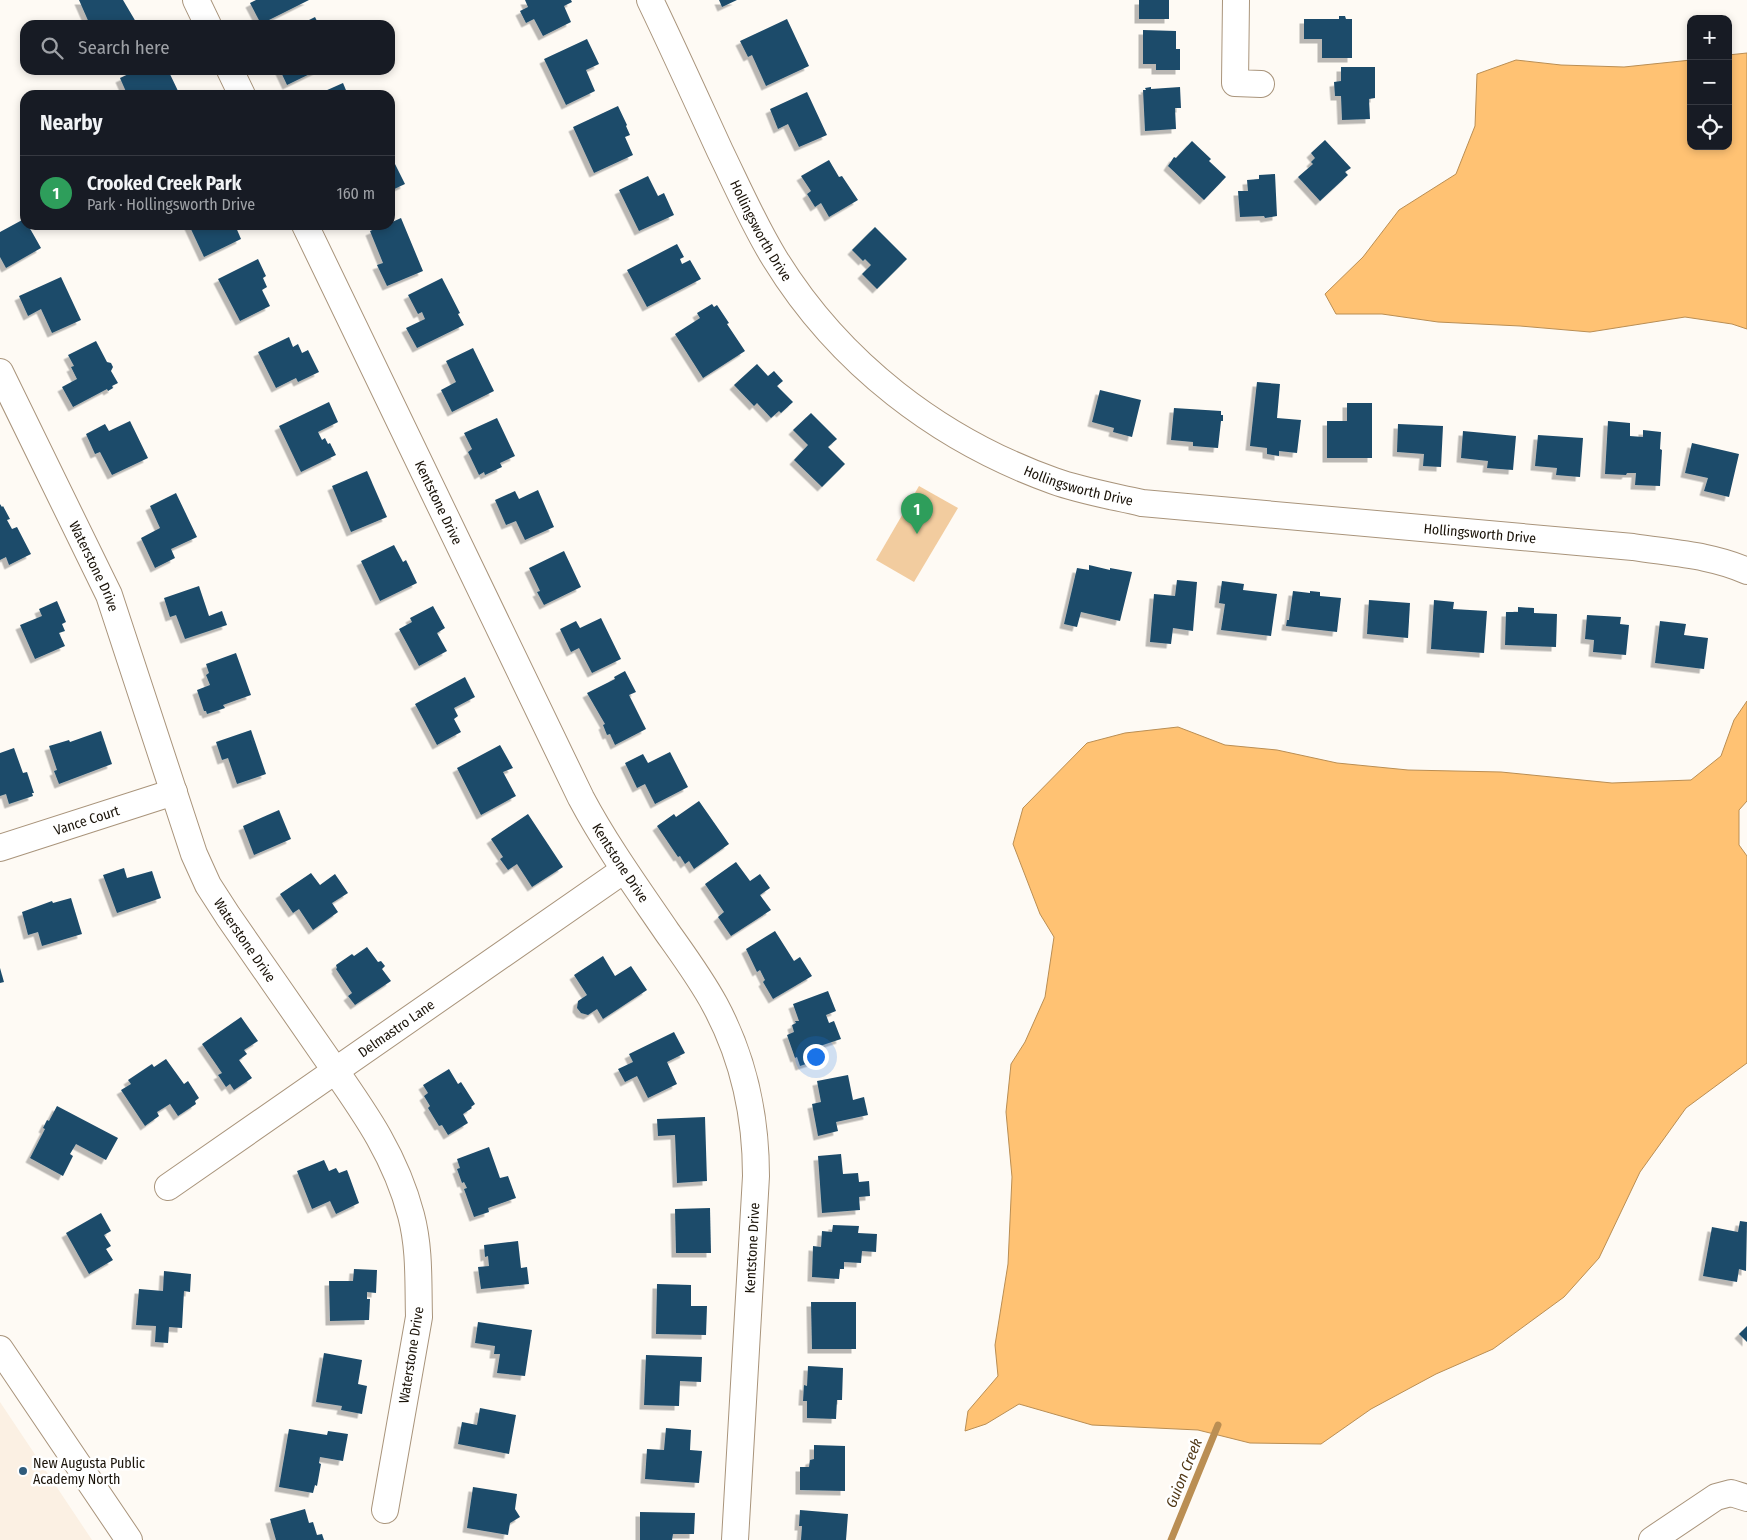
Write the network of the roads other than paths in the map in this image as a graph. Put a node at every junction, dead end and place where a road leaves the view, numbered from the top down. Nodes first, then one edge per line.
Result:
1 (196, 0) edge
2 (650, 0) edge
3 (1236, 0) edge
4 (206, 20) edge
5 (232, 75) edge
6 (1262, 84) dead end
7 (240, 90) edge
8 (307, 230) edge
9 (0, 372) edge
10 (1747, 571) edge
11 (174, 792) junction
12 (0, 848) edge
13 (624, 870) junction
14 (335, 1071) junction
15 (168, 1188) dead end
16 (0, 1349) edge
17 (1747, 1498) edge
18 (385, 1510) dead end
19 (129, 1540) edge
20 (735, 1540) edge
21 (1652, 1540) edge

1 - 4 street
2 - 10 street, Hollingsworth Drive
3 - 6 street
5 - 7 street
8 - 13 street, Kentstone Drive
9 - 11 street, Waterstone Drive
11 - 12 street, Vance Court
11 - 14 street, Waterstone Drive
13 - 14 street, Delmastro Lane
13 - 20 street, Kentstone Drive
14 - 15 street, Delmastro Lane
14 - 18 street, Waterstone Drive
16 - 19 street
17 - 21 street

